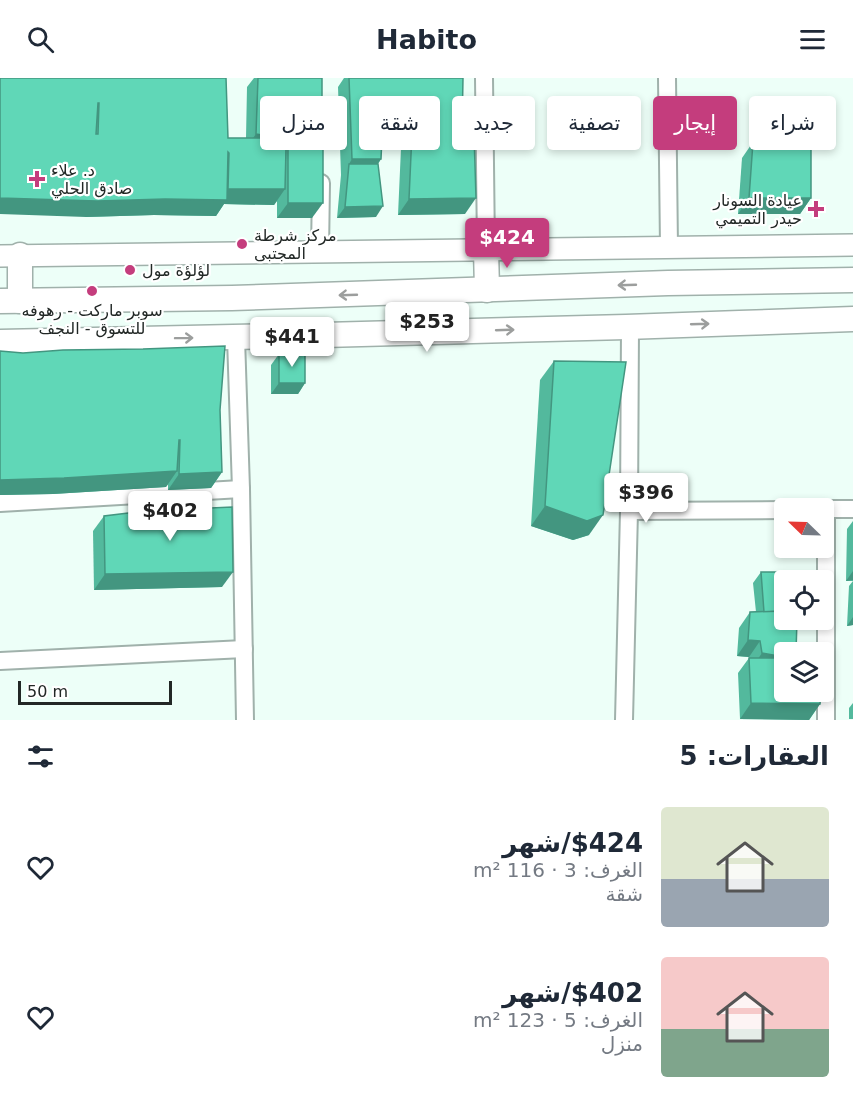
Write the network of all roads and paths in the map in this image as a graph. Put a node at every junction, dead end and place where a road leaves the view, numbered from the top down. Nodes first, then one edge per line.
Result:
1 (484, 78) edge
2 (667, 78) edge
3 (321, 171) edge
4 (853, 244) edge
5 (669, 247) junction
6 (486, 249) junction
7 (320, 252) junction
8 (10, 255) edge
9 (853, 280) edge
10 (779, 281) junction
11 (487, 290) junction
12 (10, 301) edge
13 (853, 319) edge
14 (779, 321) junction
15 (630, 327) junction
16 (236, 338) junction
17 (0, 342) edge
18 (241, 489) junction
19 (0, 503) edge
20 (834, 509) edge
21 (853, 509) edge
22 (774, 510) edge
23 (629, 511) junction
24 (825, 558) edge
25 (244, 650) junction
26 (0, 661) edge
27 (245, 720) edge
28 (624, 720) edge
29 (826, 720) edge

1 - 6 street
2 - 5 street
3 - 7 street
4 - 5 street
5 - 6 street
6 - 7 street
6 - 11 main road
7 - 8 street
8 - 12 main road
9 - 10 main road
10 -> 11 main road
10 - 14 main road
11 -> 12 main road
13 - 14 main road
15 -> 14 main road
16 -> 15 main road
15 - 23 street
17 -> 16 main road
16 - 18 street
18 - 19 street
18 - 25 street
20 - 21 street
22 - 23 street
23 - 28 street
24 - 29 street
25 - 26 street
25 - 27 street

